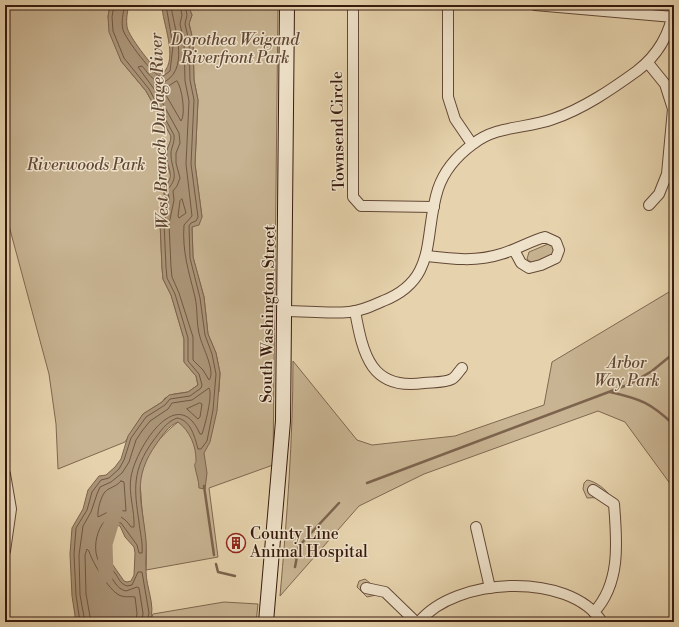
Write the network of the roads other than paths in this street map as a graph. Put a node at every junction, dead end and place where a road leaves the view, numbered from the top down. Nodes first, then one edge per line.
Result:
1 (287, 5) edge
2 (353, 5) edge
3 (448, 5) edge
4 (535, 5) edge
5 (673, 12) edge
6 (648, 63) junction
7 (472, 144) junction
8 (650, 205) dead end
9 (434, 207) junction
10 (514, 250) dead end
11 (427, 256) junction
12 (285, 311) junction
13 (355, 311) junction
14 (462, 368) dead end
15 (5, 474) edge
16 (594, 490) dead end
17 (476, 527) dead end
18 (5, 551) edge
19 (366, 588) dead end
20 (490, 588) junction
21 (594, 612) junction
22 (266, 622) edge
23 (418, 622) edge
24 (602, 622) edge

1 - 12 main road, South Washington Street
2 - 9 street, Townsend Circle
3 - 7 street
4 - 5 street
5 - 6 street
6 - 7 street
6 - 8 street
7 - 9 street
9 - 11 street
10 - 11 street
11 - 13 street
12 - 13 street
12 - 22 main road, South Washington Street
13 - 14 street
15 - 18 street
16 - 21 street
17 - 20 street
19 - 23 street
20 - 21 street
20 - 23 street
21 - 24 street

